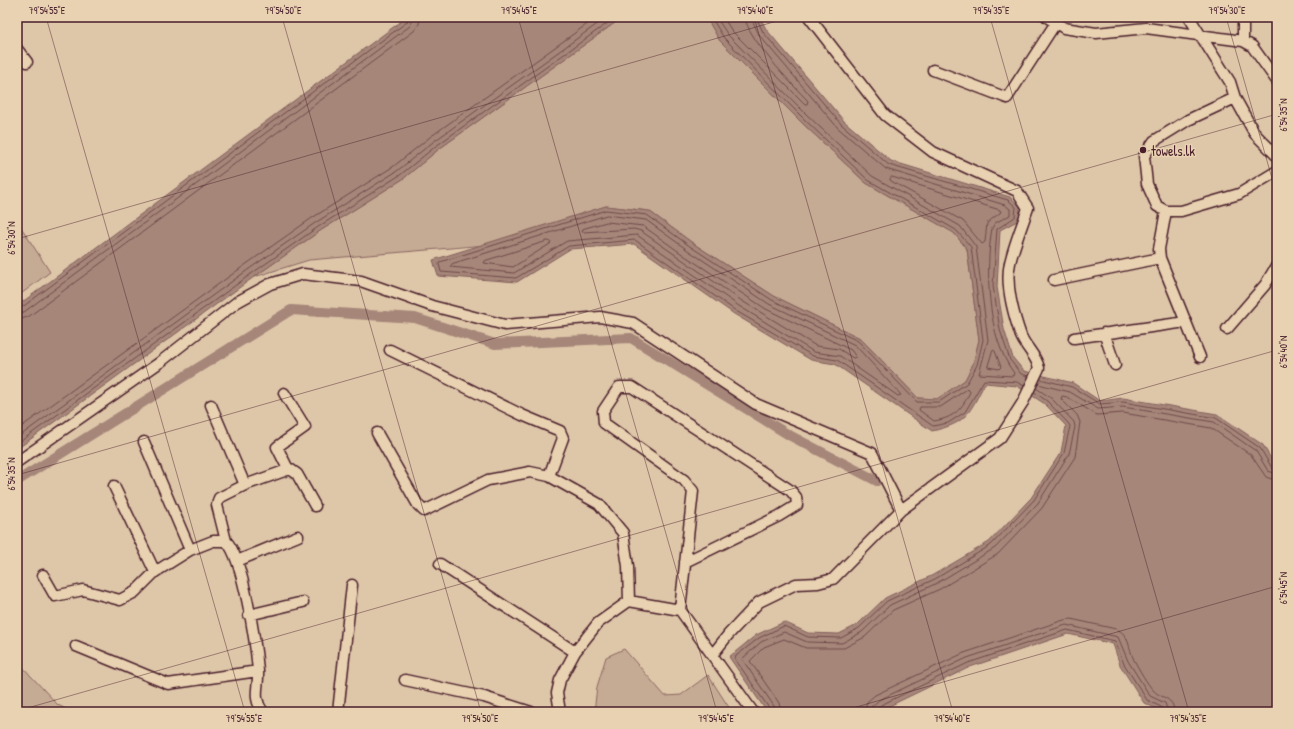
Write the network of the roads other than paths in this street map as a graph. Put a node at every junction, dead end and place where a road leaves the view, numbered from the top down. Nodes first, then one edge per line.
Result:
1 (809, 17) edge
2 (1190, 17) edge
3 (1243, 17) edge
4 (1051, 20) edge
5 (1203, 37) junction
6 (1243, 41) junction
7 (17, 49) edge
8 (27, 62) dead end
9 (933, 70) dead end
10 (1277, 81) edge
11 (1235, 98) junction
12 (1277, 156) edge
13 (1277, 171) edge
14 (1166, 211) junction
15 (1160, 258) junction
16 (1277, 265) edge
17 (1054, 280) dead end
18 (1186, 322) junction
19 (1227, 330) dead end
20 (1104, 333) junction
21 (1074, 338) dead end
22 (390, 350) dead end
23 (1200, 357) dead end
24 (1115, 366) dead end
25 (284, 392) dead end
26 (211, 405) dead end
27 (377, 433) dead end
28 (144, 442) dead end
29 (17, 462) edge
30 (288, 469) junction
31 (549, 476) junction
32 (245, 485) junction
33 (114, 486) dead end
34 (315, 506) dead end
35 (901, 510) junction
36 (298, 536) dead end
37 (226, 541) junction
38 (190, 550) junction
39 (237, 561) junction
40 (685, 562) junction
41 (440, 564) dead end
42 (155, 572) junction
43 (43, 575) dead end
44 (352, 585) dead end
45 (629, 601) junction
46 (303, 602) dead end
47 (680, 610) junction
48 (249, 615) junction
49 (76, 646) dead end
50 (576, 652) junction
51 (713, 654) junction
52 (258, 671) junction
53 (405, 680) dead end
54 (263, 712) edge
55 (338, 712) edge
56 (531, 712) edge
57 (560, 712) edge
58 (753, 712) edge

1 - 35 street
2 - 5 street
3 - 6 street
4 - 5 street
4 - 9 street
5 - 6 street
5 - 11 street
6 - 10 street
7 - 8 street
11 - 12 street
11 - 14 street
13 - 14 street
14 - 15 street
15 - 17 street
15 - 18 street
16 - 19 street
18 - 20 street
18 - 23 street
20 - 21 street
20 - 24 street
22 - 31 street
25 - 30 street
26 - 32 street
27 - 31 street
28 - 38 street
29 - 35 street
30 - 32 street
30 - 34 street
31 - 45 street
32 - 37 street
33 - 42 street
35 - 51 street
36 - 39 street
37 - 38 street
37 - 39 street
38 - 42 street
39 - 48 street
40 - 40 street
40 - 47 street
41 - 50 street
42 - 43 street
44 - 55 street
45 - 47 street
45 - 50 street
46 - 48 street
47 - 51 street
48 - 52 street
49 - 52 street
50 - 57 street
51 - 58 street
52 - 54 street
53 - 56 street

